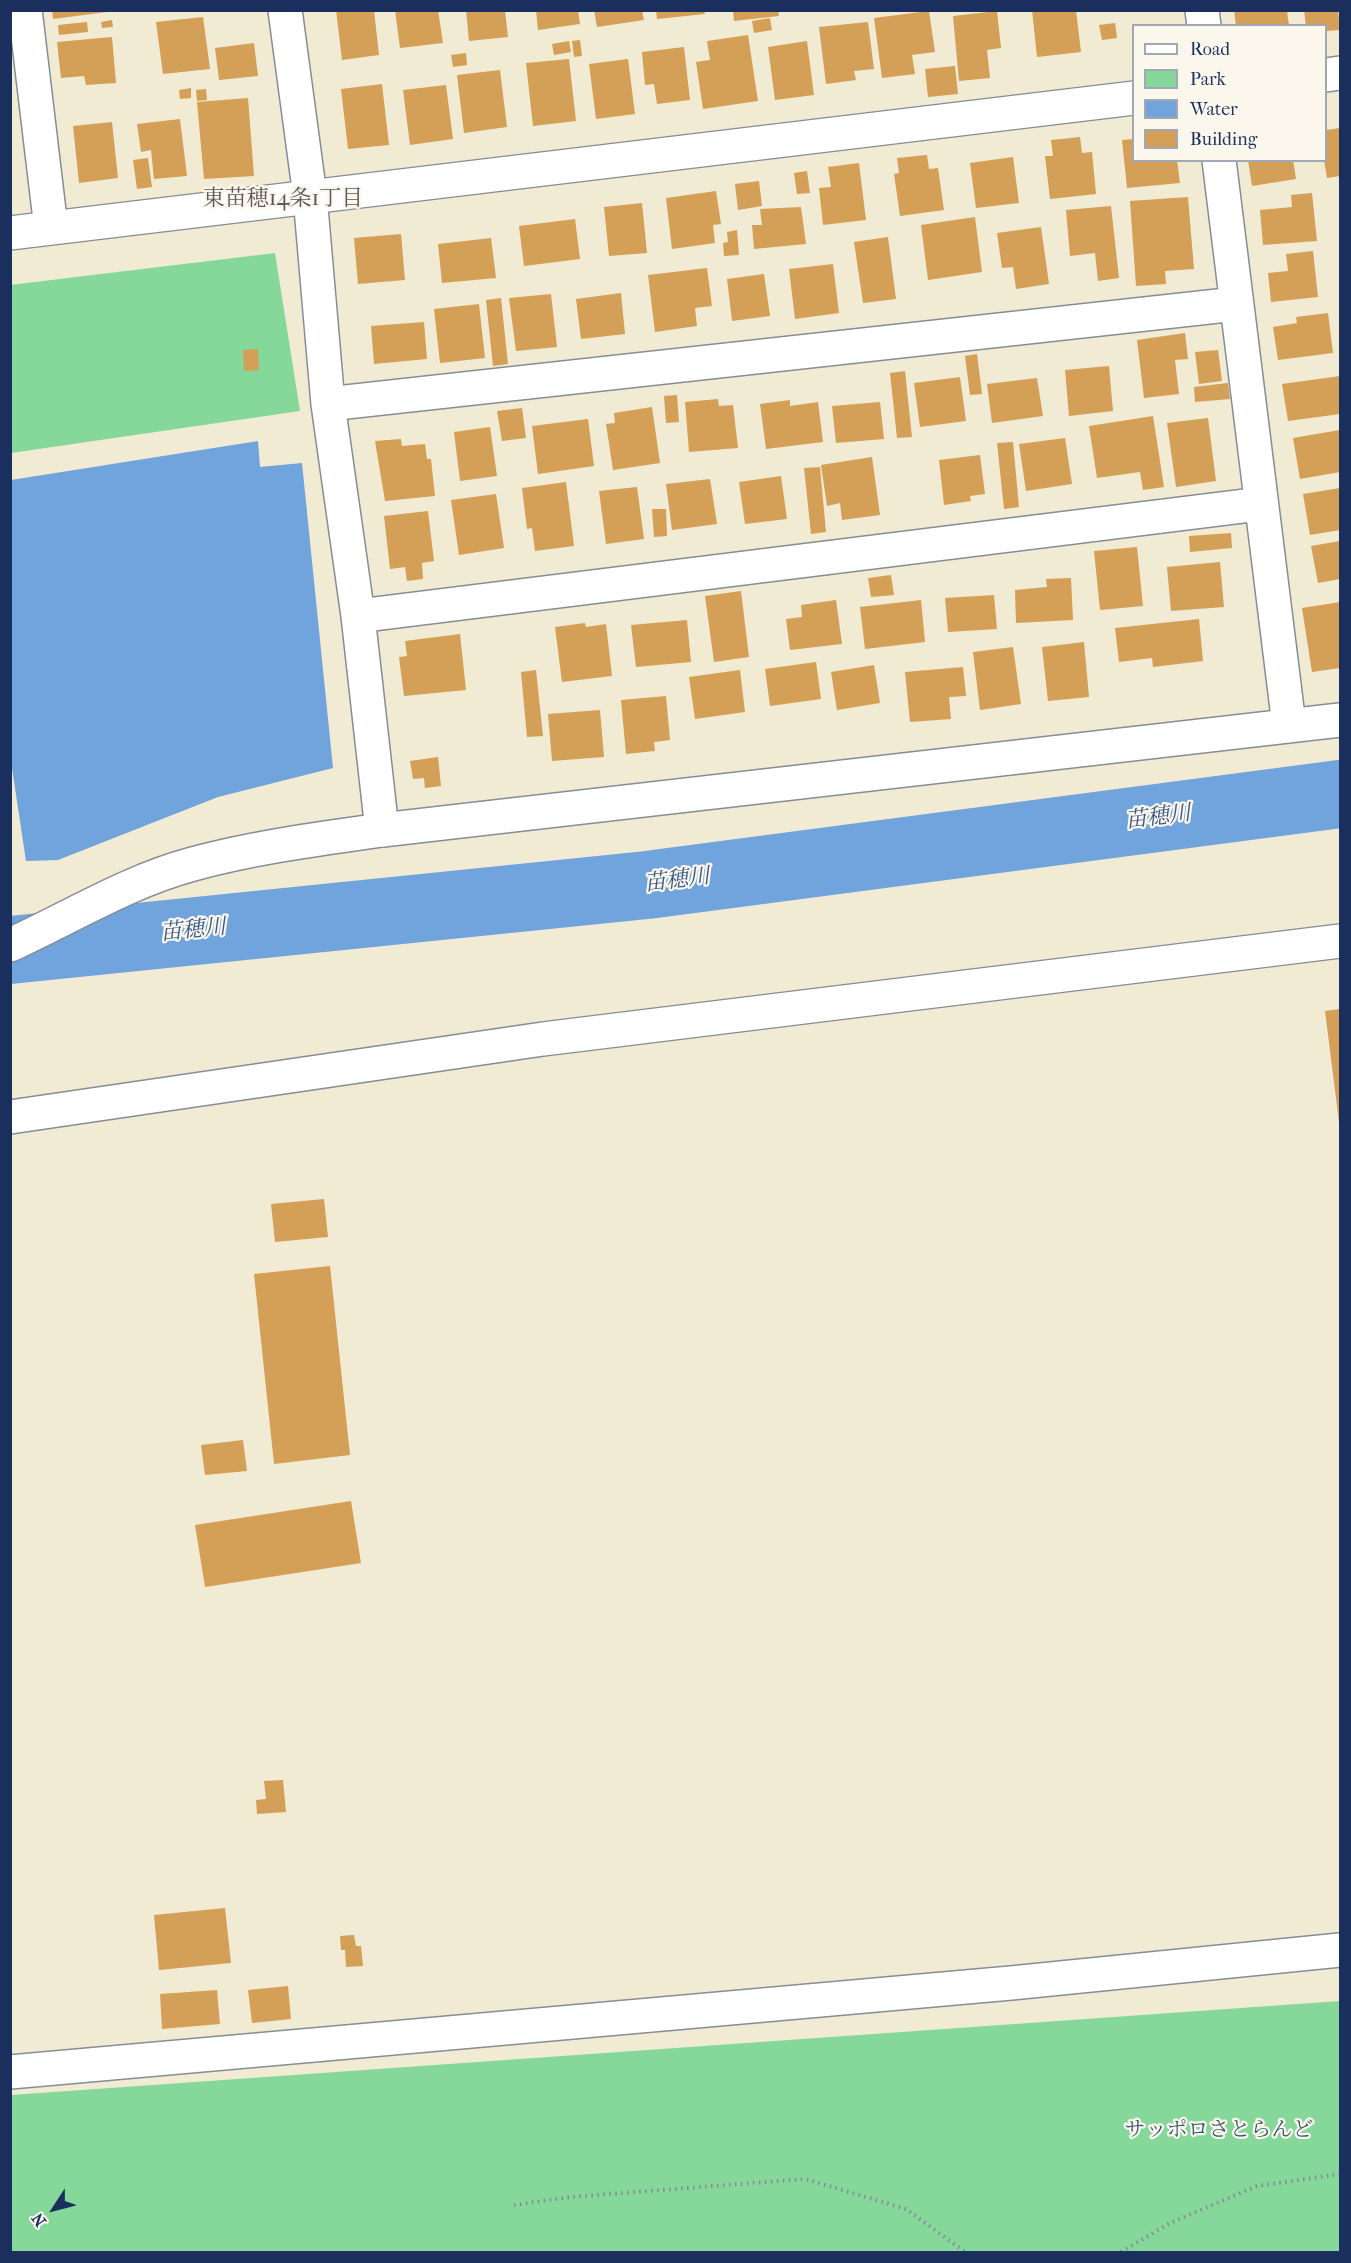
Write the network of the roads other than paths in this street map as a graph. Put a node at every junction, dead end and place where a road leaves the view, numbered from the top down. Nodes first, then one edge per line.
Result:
1 (25, 10) edge
2 (285, 10) edge
3 (1132, 98) edge
4 (1219, 162) edge
5 (310, 196) junction
6 (51, 228) junction
7 (10, 233) edge
8 (1236, 304) junction
9 (328, 404) junction
10 (1260, 504) junction
11 (358, 616) junction
12 (1341, 720) edge
13 (1289, 725) junction
14 (382, 830) junction
15 (1341, 941) edge
16 (10, 945) edge
17 (10, 1117) edge
18 (1341, 1950) edge
19 (10, 2072) edge

1 - 6 street
2 - 5 street
3 - 5 street
4 - 8 street
5 - 6 street
5 - 9 street
6 - 7 street
8 - 9 street
8 - 10 street
9 - 11 street
10 - 11 street
10 - 13 street
11 - 14 street
12 - 13 street
13 - 14 street
14 - 16 street
15 - 17 street
18 - 19 street

